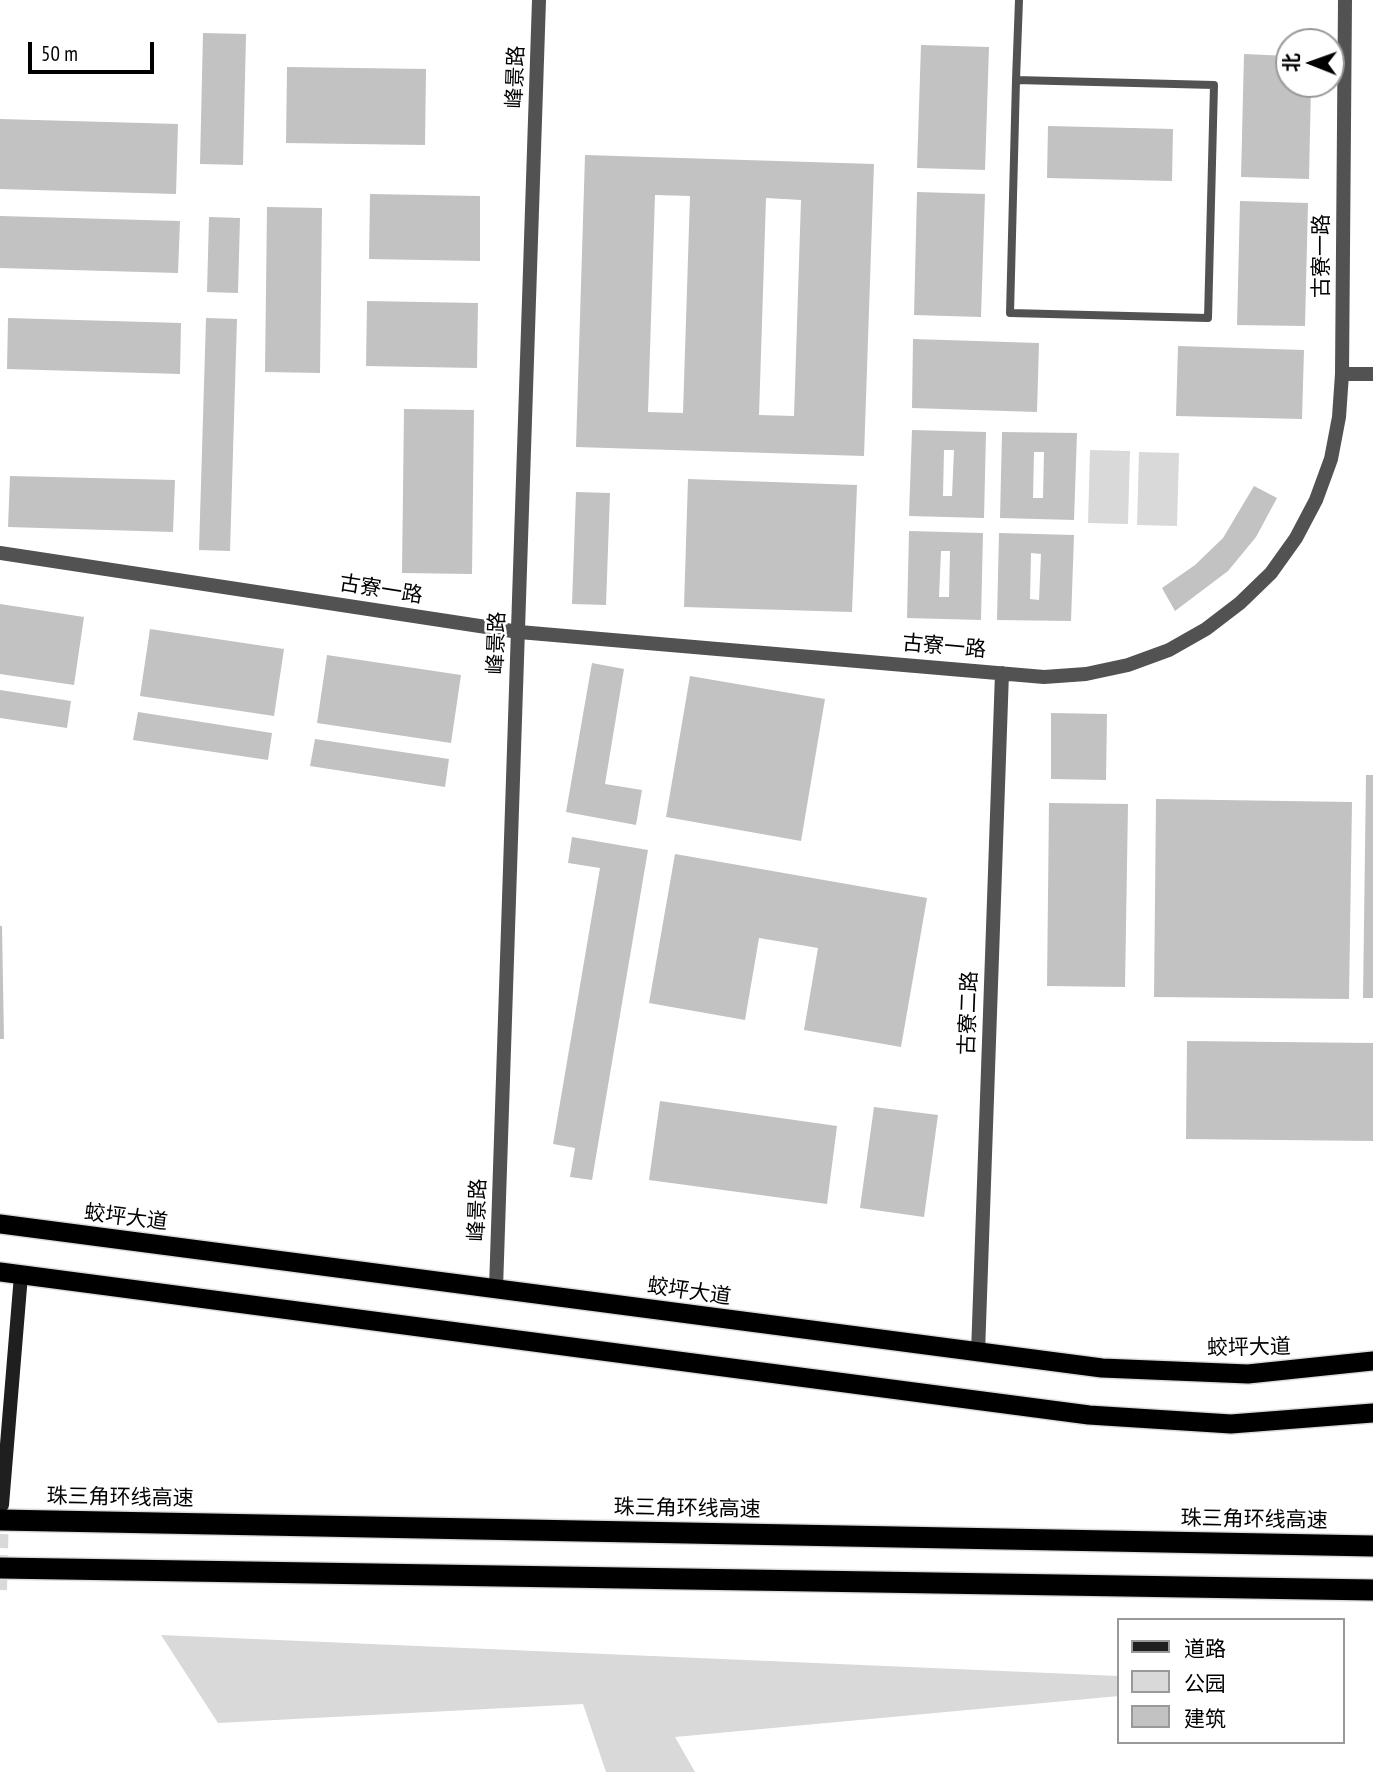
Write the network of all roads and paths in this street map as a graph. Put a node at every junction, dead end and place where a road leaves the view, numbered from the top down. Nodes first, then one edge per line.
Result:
1 (540, 0) edge
2 (1019, 0) edge
3 (1345, 0) edge
4 (1016, 80) junction
5 (1342, 374) junction
6 (1373, 374) edge
7 (0, 553) edge
8 (519, 632) junction
9 (1002, 673) junction
10 (0, 1224) edge
11 (0, 1272) edge
12 (20, 1275) junction
13 (496, 1288) junction
14 (978, 1353) junction
15 (1373, 1361) edge
16 (1373, 1413) edge
17 (1, 1513) edge
18 (1373, 1546) edge
19 (0, 1568) edge
20 (1373, 1590) edge

1 - 8 street, 峰景路
2 - 4 lane
3 - 5 street, 古寮一路
4 - 4 lane
5 - 6 street
5 - 9 street, 古寮一路
7 - 8 street, 古寮一路
8 - 9 street, 古寮一路
8 - 13 street, 峰景路
9 - 14 street, 古寮二路
10 - 13 highway, 蛟坪大道
11 - 12 highway
12 - 16 highway
12 - 17 main road
13 - 14 highway, 蛟坪大道
14 - 15 highway, 蛟坪大道
17 - 18 highway, 珠三角环线高速
19 - 20 highway

